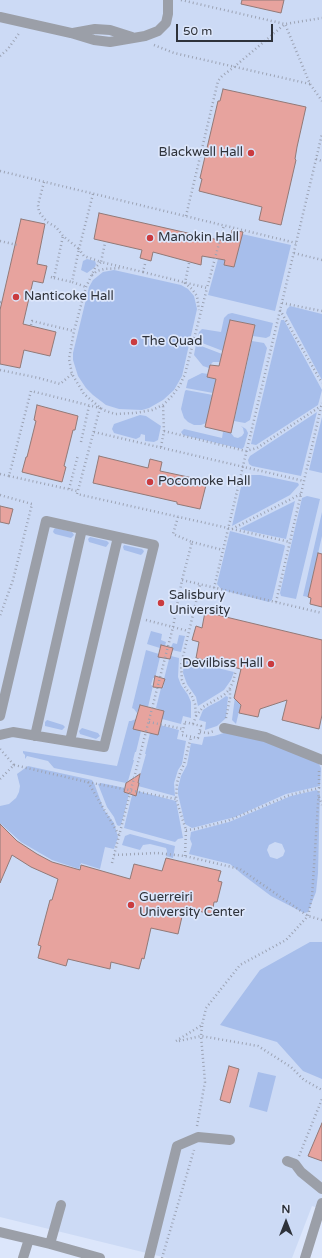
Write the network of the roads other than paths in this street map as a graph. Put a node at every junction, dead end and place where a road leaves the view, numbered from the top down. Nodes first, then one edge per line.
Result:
1 (168, 0) edge
2 (0, 17) edge
3 (82, 529) junction
4 (118, 537) junction
5 (0, 716) edge
6 (224, 728) road end
7 (0, 735) edge
8 (35, 736) junction
9 (70, 741) junction
10 (320, 760) edge
11 (230, 1140) dead end
12 (291, 1162) road end
13 (322, 1189) edge
14 (322, 1203) edge
15 (61, 1205) dead end
16 (320, 1220) edge
17 (0, 1232) edge
18 (29, 1239) junction
19 (50, 1244) junction
20 (23, 1258) edge
21 (100, 1258) edge
22 (149, 1258) edge
23 (305, 1258) edge

1 - 2 street
3 - 4 street
3 - 5 street
3 - 8 street
4 - 9 street
4 - 9 street
6 - 10 street
7 - 8 street
8 - 9 street
11 - 22 street
12 - 13 street
14 - 16 street
15 - 19 street
16 - 23 street
17 - 18 street
18 - 19 street
18 - 20 street
19 - 21 street

